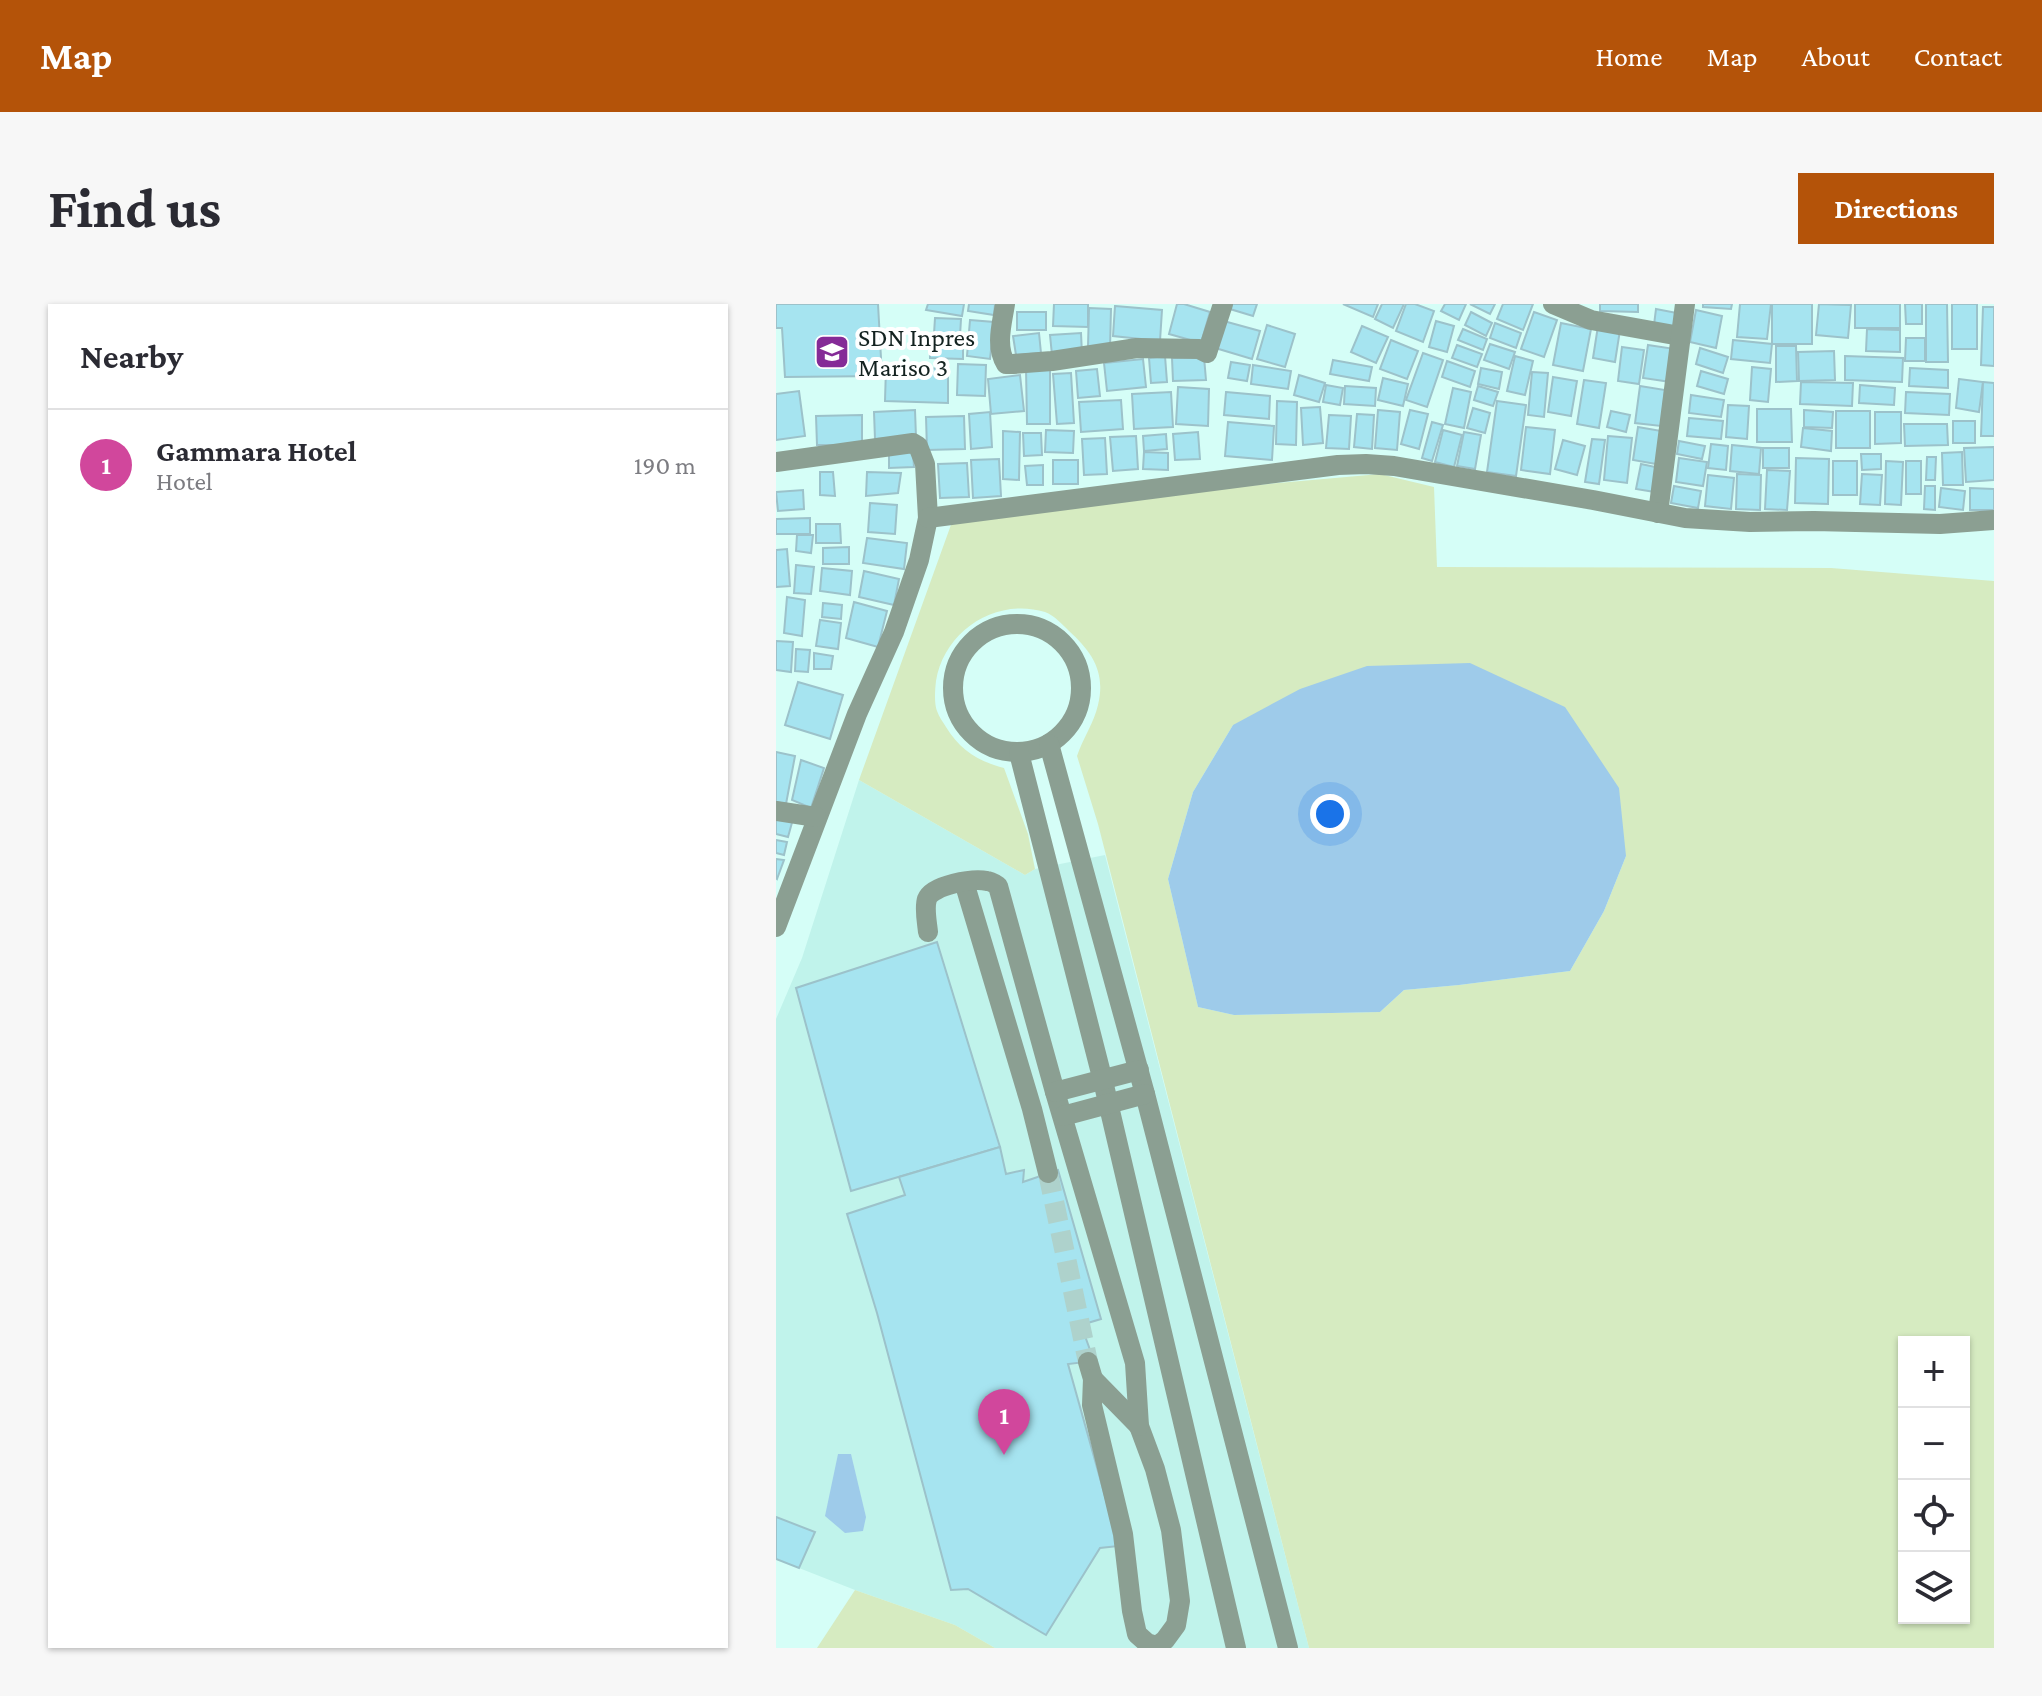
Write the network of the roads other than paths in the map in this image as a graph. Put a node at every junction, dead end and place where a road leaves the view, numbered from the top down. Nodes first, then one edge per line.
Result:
1 (1005, 304) edge
2 (1223, 304) edge
3 (1553, 304) edge
4 (1685, 304) edge
5 (1591, 312) edge
6 (1680, 336) junction
7 (776, 462) edge
8 (1658, 513) junction
9 (928, 518) junction
10 (1994, 520) edge
11 (1049, 744) junction
12 (1019, 753) junction
13 (776, 811) edge
14 (816, 817) junction
15 (964, 882) junction
16 (776, 927) edge
17 (928, 932) dead end
18 (1026, 983) junction
19 (997, 992) junction
20 (1139, 1070) junction
21 (1103, 1081) junction
22 (1055, 1092) junction
23 (1145, 1094) junction
24 (1108, 1103) junction
25 (1063, 1116) junction
26 (1048, 1173) tunnel mouth
27 (1139, 1426) junction
28 (1207, 1518) junction
29 (1171, 1530) junction
30 (1144, 1646) edge
31 (1236, 1648) edge
32 (1288, 1648) edge

1 - 2 street
3 - 5 street
4 - 6 street
5 - 6 street
6 - 8 street
7 - 9 street
8 - 9 street
8 - 10 street
9 - 14 street
11 - 12 street
11 - 12 street
11 - 20 street
12 - 21 street
13 - 14 street
14 - 16 street
15 - 17 street
15 - 18 street
15 - 19 street
18 - 19 street
18 - 22 street
19 - 26 street
20 - 21 street
20 - 23 street
21 - 22 street
21 - 24 street
22 - 25 street
23 - 24 street
23 - 32 street
24 - 25 street
24 - 28 street
25 - 27 street
27 - 29 street
27 - 30 street
28 - 29 street
28 - 31 street
29 - 30 street

